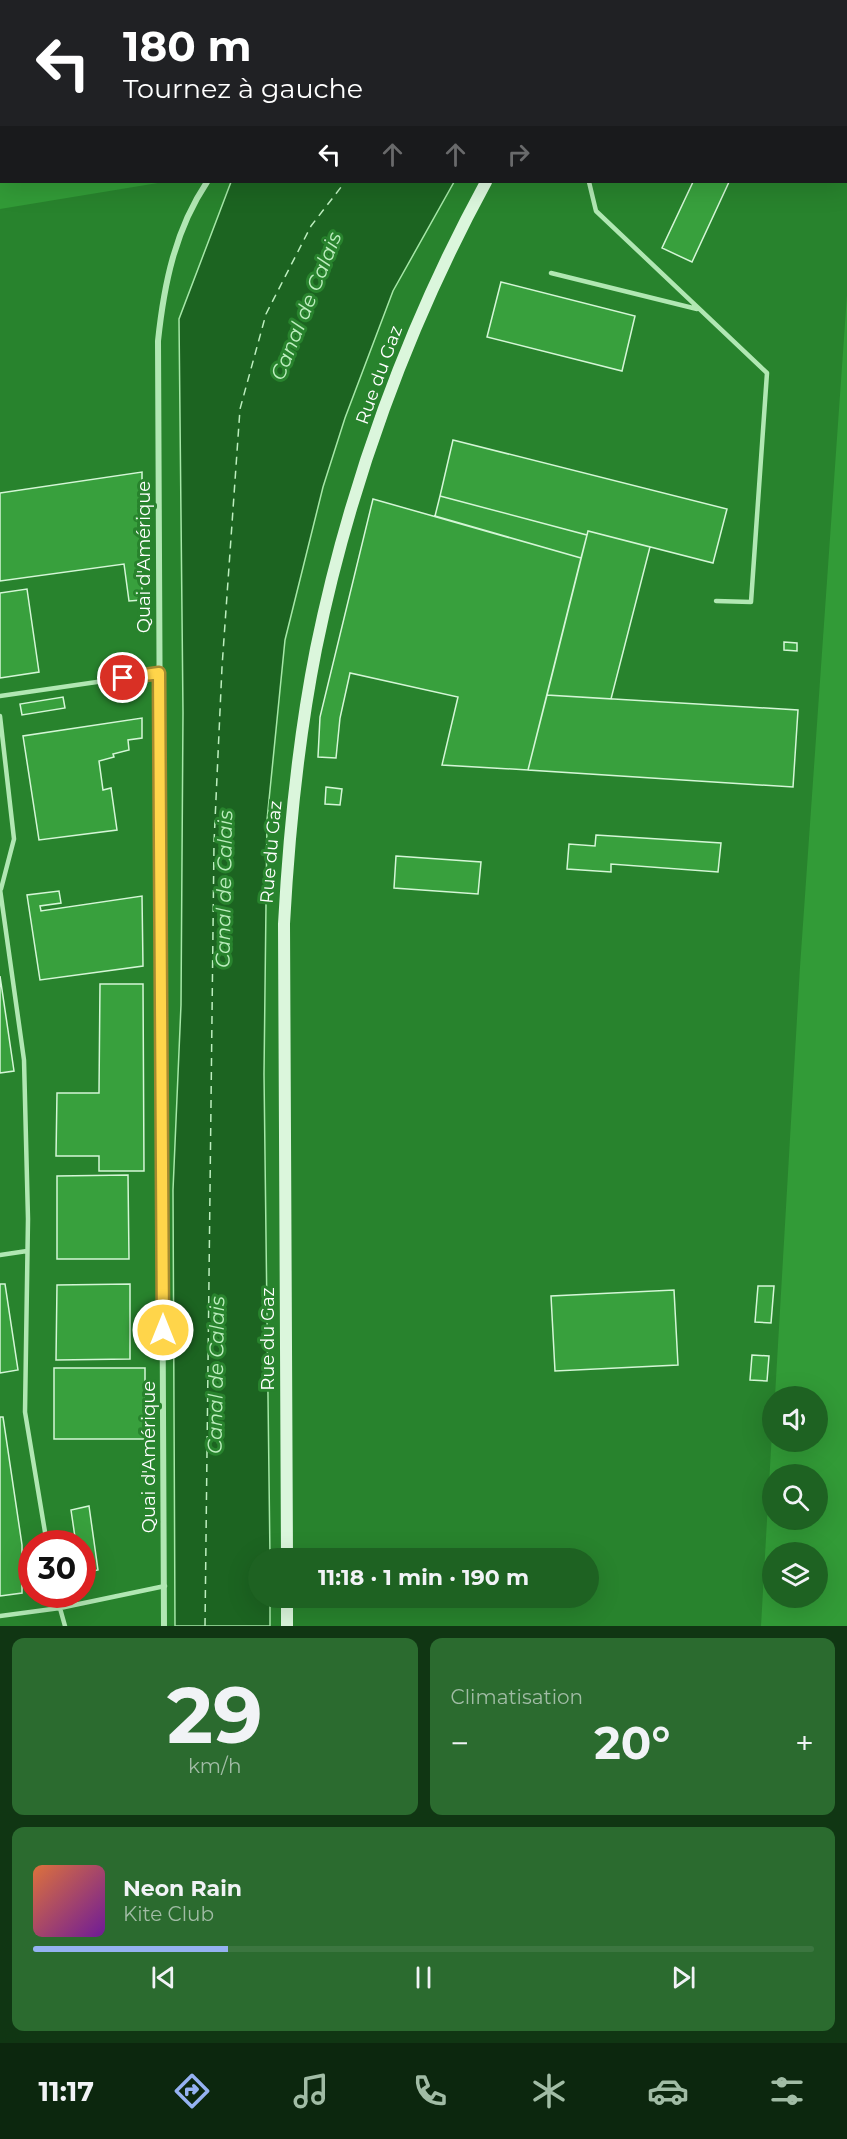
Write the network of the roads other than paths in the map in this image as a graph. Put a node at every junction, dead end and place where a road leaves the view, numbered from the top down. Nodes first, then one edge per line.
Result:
1 (206, 183) edge
2 (485, 183) edge
3 (589, 183) edge
4 (551, 273) dead end
5 (700, 310) junction
6 (716, 601) dead end
7 (159, 673) junction
8 (0, 696) edge
9 (0, 716) edge
10 (0, 889) edge
11 (27, 1251) junction
12 (0, 1255) edge
13 (45, 1530) edge
14 (287, 1548) edge
15 (165, 1586) junction
16 (96, 1600) edge
17 (60, 1608) joint
18 (287, 1608) edge
19 (0, 1616) edge
20 (65, 1626) edge
21 (164, 1626) edge
22 (287, 1626) edge

1 - 7 street, Quai d'Amérique
2 - 14 street, Rue du Gaz
3 - 5 lane
4 - 5 lane
5 - 6 lane
7 - 8 lane
7 - 15 street, Quai d'Amérique
9 - 10 lane
10 - 11 lane
11 - 12 lane
11 - 13 lane
15 - 16 lane
15 - 21 street, Quai d'Amérique
17 - 19 lane
17 - 20 lane
18 - 22 street

